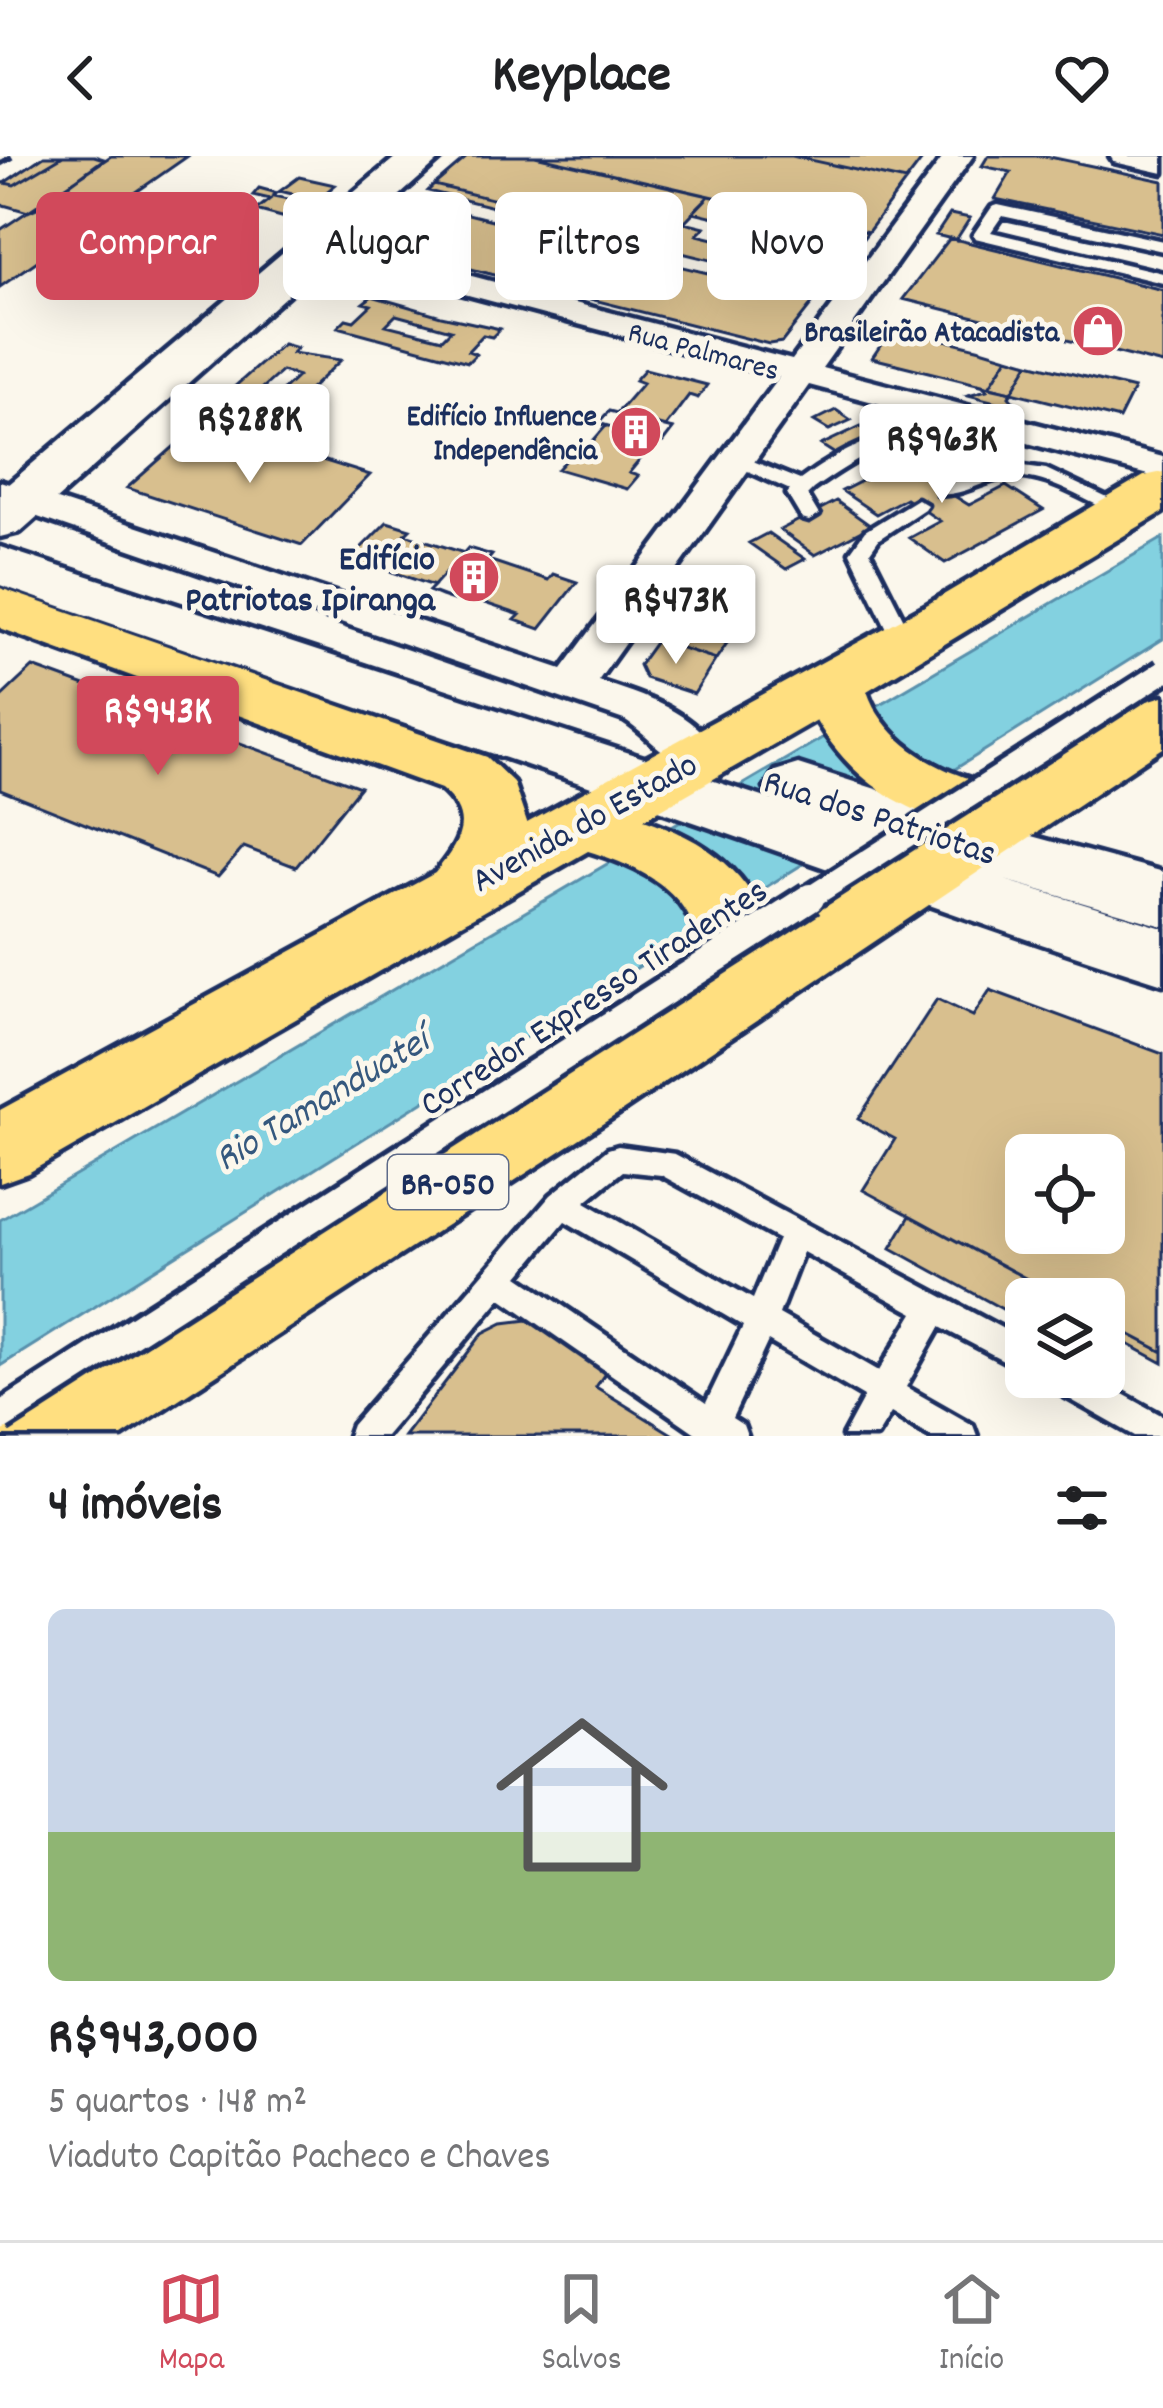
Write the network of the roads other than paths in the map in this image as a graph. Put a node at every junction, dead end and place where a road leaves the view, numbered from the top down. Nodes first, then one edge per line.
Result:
1 (423, 156) edge
2 (959, 156) edge
3 (1124, 156) edge
4 (1163, 164) edge
5 (380, 192) edge
6 (1163, 246) edge
7 (283, 273) edge
8 (1163, 278) edge
9 (471, 285) edge
10 (804, 370) junction
11 (1163, 445) edge
12 (736, 461) junction
13 (1163, 468) edge
14 (1005, 470) junction
15 (802, 488) junction
16 (944, 490) dead end
17 (1144, 500) edge
18 (916, 505) dead end
19 (6, 512) edge
20 (809, 515) dead end
21 (0, 565) edge
22 (0, 607) edge
23 (905, 643) junction
24 (1163, 672) edge
25 (832, 683) junction
26 (531, 708) junction
27 (1163, 718) edge
28 (675, 769) junction
29 (566, 831) junction
30 (967, 845) junction
31 (461, 889) junction
32 (1163, 898) edge
33 (1083, 931) junction
34 (1163, 956) edge
35 (1163, 986) edge
36 (739, 994) junction
37 (0, 1149) edge
38 (561, 1204) junction
39 (796, 1231) junction
40 (498, 1279) junction
41 (935, 1306) junction
42 (759, 1320) junction
43 (1005, 1346) edge
44 (885, 1393) junction
45 (1099, 1398) edge
46 (0, 1417) edge
47 (722, 1430) edge
48 (1163, 1434) edge
49 (44, 1436) edge
50 (364, 1436) edge
51 (859, 1436) edge
52 (961, 1436) edge

1 - 5 main road
2 - 10 street
3 - 4 street
6 - 8 lane
7 - 19 main road
9 - 10 street, Rua Palmares
10 - 11 street
10 - 12 street
10 - 13 street, Rua Palmares
12 - 15 lane
12 - 26 street
14 - 15 lane
14 - 16 lane
14 - 17 lane
15 - 20 lane
17 - 23 highway, Avenida do Estado
18 - 23 lane
19 - 26 main road
21 - 26 main road
22 - 31 highway
23 - 25 highway, Avenida do Estado
24 - 46 lane, Corredor Expresso Tiradentes, bridge
25 - 28 highway, Avenida do Estado
25 - 30 highway
26 - 28 main road
26 - 28 street, Rua dos Patriotas
26 - 29 highway
27 - 30 highway, BR-050
28 - 29 highway, Avenida do Estado
28 - 30 main road, Rua dos Patriotas
29 - 31 highway, Avenida do Estado
29 - 36 highway
30 - 32 main road, Rua dos Patriotas
30 - 33 main road, Rua dos Patriotas
30 - 36 highway, BR-050
31 - 37 highway, Avenida do Estado
33 - 34 main road, Rua dos Patriotas
33 - 35 main road
36 - 49 highway, BR-050
38 - 39 lane
38 - 40 lane
38 - 42 lane
39 - 41 lane
39 - 42 lane
40 - 47 lane
40 - 50 lane
41 - 43 lane
41 - 44 lane
42 - 44 lane
42 - 47 lane
44 - 51 lane
44 - 52 lane
45 - 48 lane

